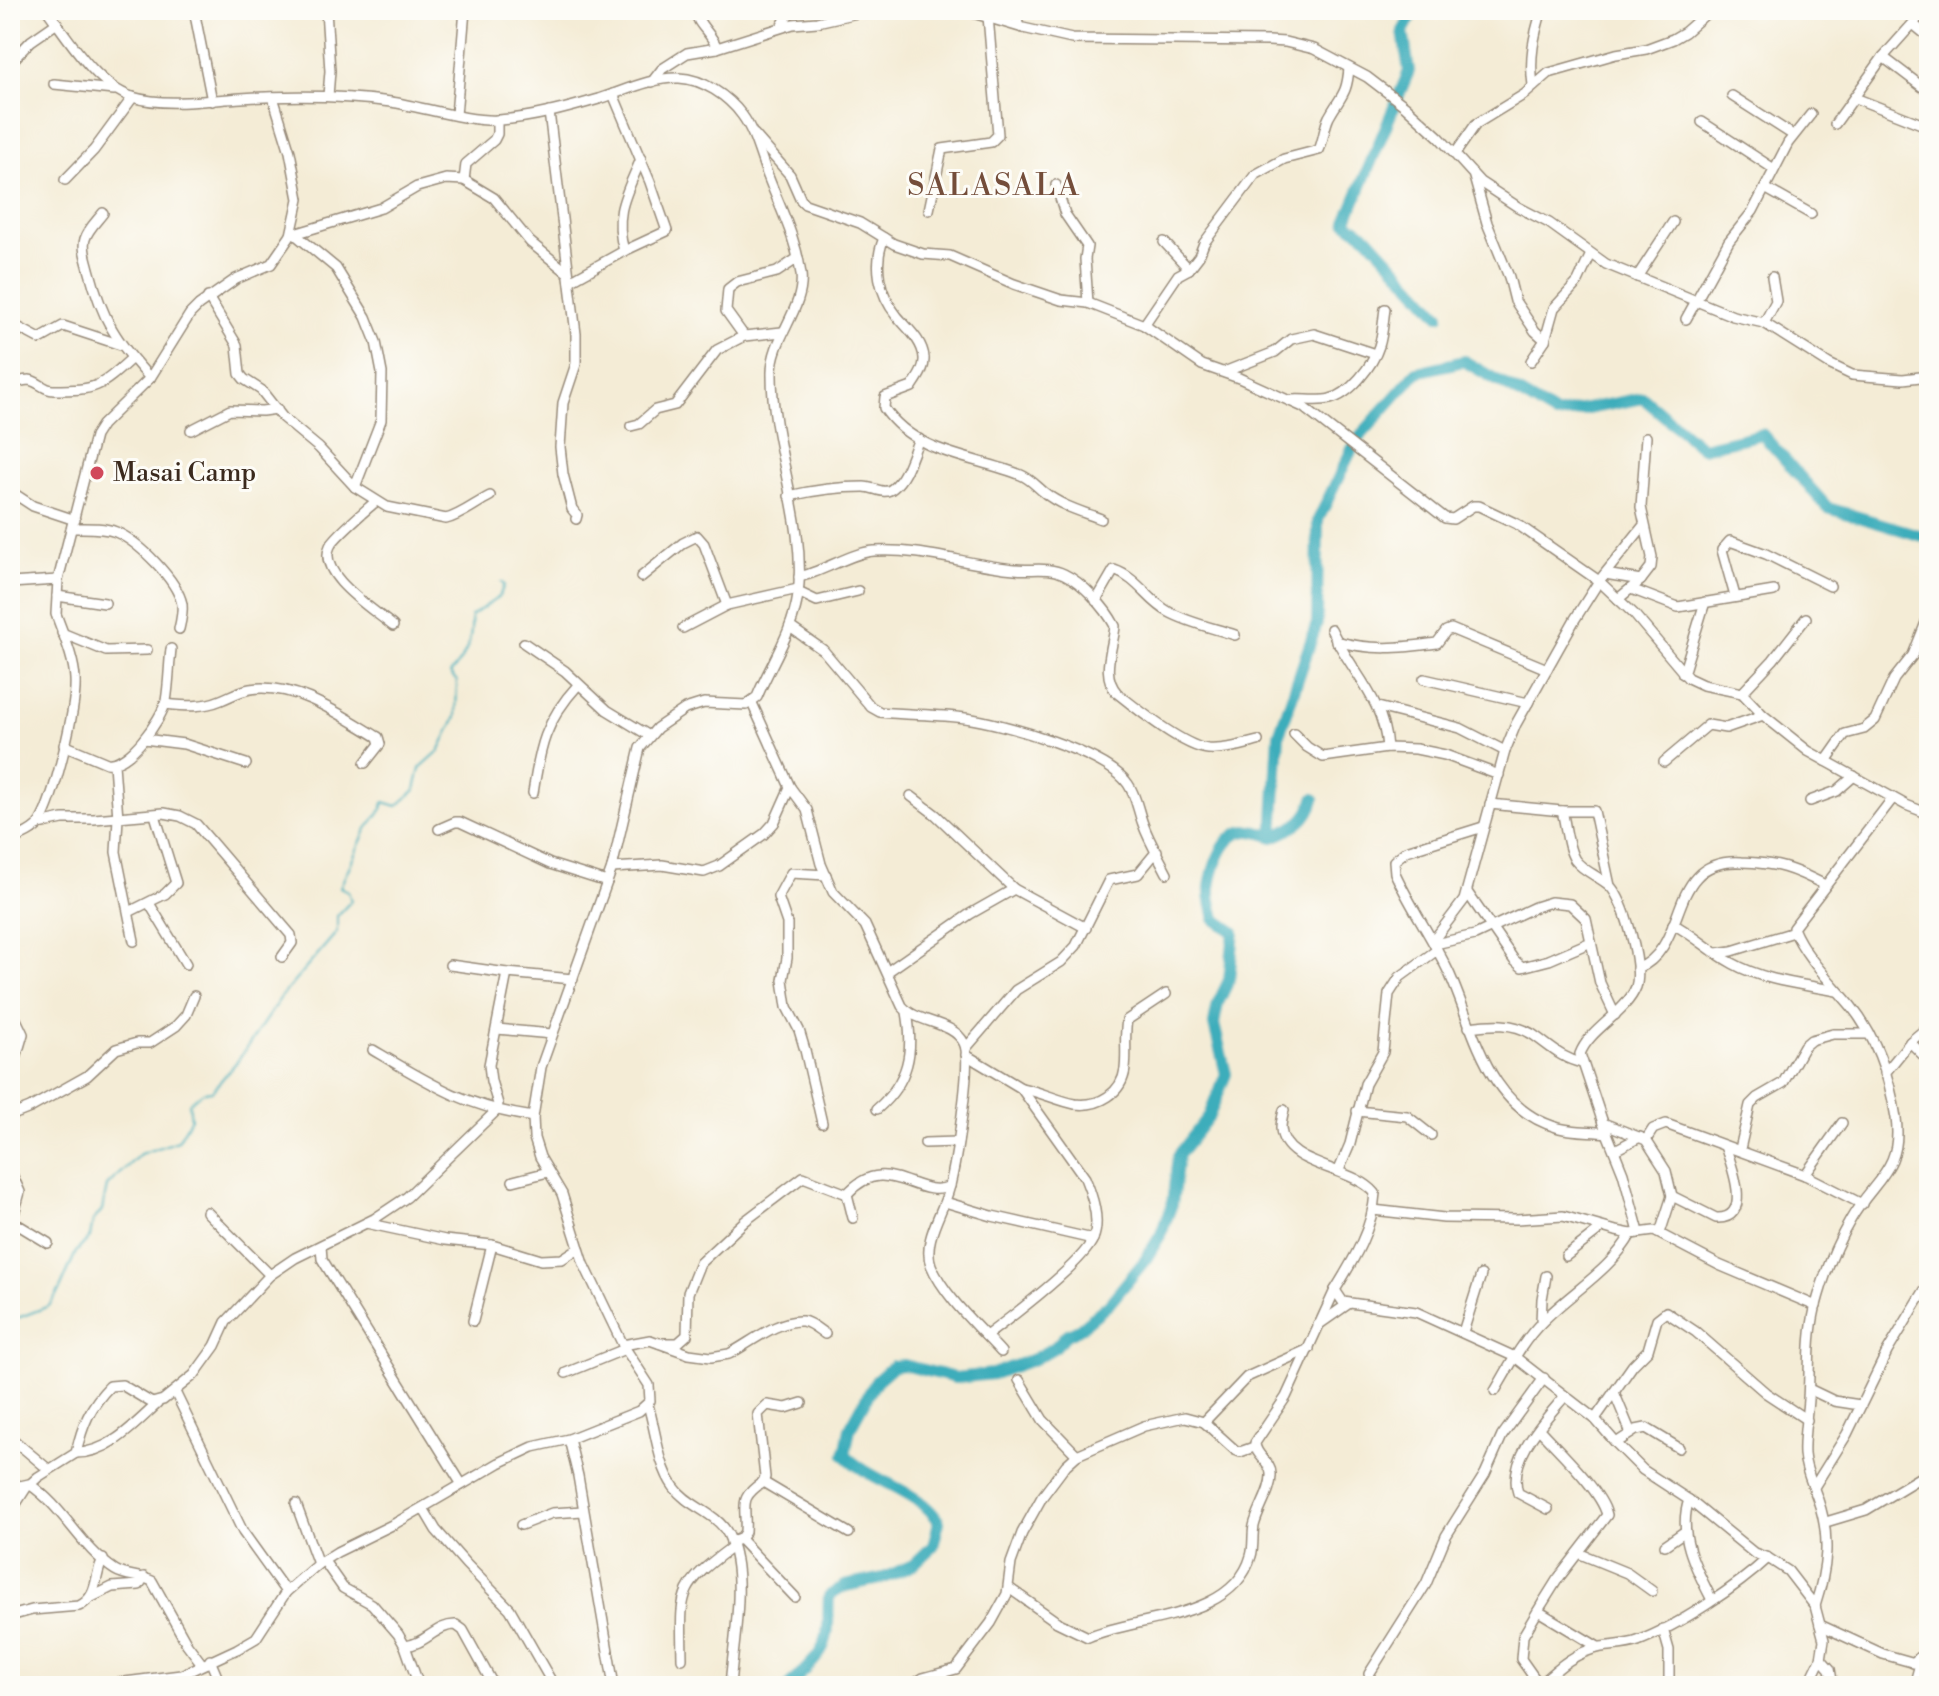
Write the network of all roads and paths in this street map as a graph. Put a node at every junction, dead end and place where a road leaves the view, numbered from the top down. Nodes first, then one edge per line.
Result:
1 (47, 10) edge
2 (194, 10) edge
3 (326, 10) edge
4 (465, 10) edge
5 (695, 10) edge
6 (791, 10) edge
7 (892, 10) edge
8 (963, 10) edge
9 (1017, 10) edge
10 (1542, 10) edge
11 (1710, 10) edge
12 (1925, 10) edge
13 (988, 16) junction
14 (57, 23) junction
15 (1913, 24) junction
16 (1018, 26) junction
17 (781, 27) junction
18 (1929, 37) edge
19 (717, 48) junction
20 (1883, 57) junction
21 (10, 63) edge
22 (1349, 68) junction
23 (652, 82) junction
24 (54, 84) dead end
25 (1533, 85) junction
26 (118, 91) junction
27 (1929, 92) edge
28 (613, 94) junction
29 (328, 96) junction
30 (1732, 96) dead end
31 (133, 97) junction
32 (273, 97) junction
33 (1855, 98) junction
34 (212, 101) junction
35 (549, 112) junction
36 (1811, 114) dead end
37 (456, 115) junction
38 (497, 120) junction
39 (1702, 122) dead end
40 (1835, 124) dead end
41 (1929, 127) edge
42 (752, 132) junction
43 (1793, 135) junction
44 (1455, 154) junction
45 (641, 159) junction
46 (1774, 169) junction
47 (1474, 173) junction
48 (65, 180) dead end
49 (464, 180) junction
50 (1056, 185) dead end
51 (1765, 188) junction
52 (929, 210) dead end
53 (103, 213) dead end
54 (1811, 214) dead end
55 (1673, 222) dead end
56 (294, 235) junction
57 (884, 238) junction
58 (1164, 242) dead end
59 (624, 251) junction
60 (1591, 254) junction
61 (798, 258) junction
62 (1189, 269) junction
63 (569, 277) junction
64 (1637, 277) junction
65 (1772, 277) dead end
66 (208, 297) junction
67 (1697, 300) junction
68 (1088, 303) junction
69 (1385, 309) dead end
70 (1686, 319) dead end
71 (10, 323) edge
72 (1764, 323) junction
73 (1144, 325) junction
74 (782, 332) junction
75 (744, 336) junction
76 (1545, 340) junction
77 (121, 345) junction
78 (1375, 354) junction
79 (132, 358) junction
80 (1531, 361) dead end
81 (1224, 372) junction
82 (150, 378) junction
83 (1926, 380) edge
84 (10, 384) edge
85 (1289, 400) junction
86 (277, 409) junction
87 (631, 426) dead end
88 (191, 430) dead end
89 (1646, 437) dead end
90 (919, 439) junction
91 (355, 487) junction
92 (10, 491) edge
93 (490, 496) dead end
94 (789, 496) junction
95 (375, 502) junction
96 (576, 519) dead end
97 (1101, 519) dead end
98 (74, 524) junction
99 (1644, 525) junction
100 (641, 577) dead end
101 (799, 577) junction
102 (1602, 578) junction
103 (58, 580) junction
104 (1641, 580) junction
105 (10, 583) edge
106 (1830, 586) dead end
107 (1631, 589) junction
108 (798, 590) junction
109 (858, 591) dead end
110 (1774, 591) dead end
111 (57, 596) junction
112 (1735, 596) junction
113 (1618, 599) junction
114 (1096, 601) junction
115 (1705, 602) junction
116 (105, 603) dead end
117 (727, 605) junction
118 (1929, 615) edge
119 (1806, 618) dead end
120 (393, 626) dead end
121 (790, 627) junction
122 (683, 628) dead end
123 (179, 629) dead end
124 (1331, 629) dead end
125 (62, 633) junction
126 (1235, 635) dead end
127 (1336, 641) junction
128 (524, 643) dead end
129 (171, 649) dead end
130 (147, 650) dead end
131 (1547, 669) junction
132 (1683, 674) junction
133 (1424, 679) dead end
134 (578, 685) junction
135 (1742, 693) junction
136 (752, 703) junction
137 (1528, 703) junction
138 (165, 704) junction
139 (1378, 707) junction
140 (1763, 715) junction
141 (1294, 734) dead end
142 (648, 735) junction
143 (144, 739) junction
144 (1258, 741) dead end
145 (64, 745) junction
146 (1387, 748) junction
147 (1505, 751) junction
148 (1826, 761) junction
149 (1664, 762) dead end
150 (365, 763) dead end
151 (114, 764) junction
152 (246, 764) dead end
153 (1499, 775) junction
154 (1854, 776) junction
155 (790, 787) junction
156 (533, 793) dead end
157 (911, 796) dead end
158 (1893, 798) junction
159 (1810, 801) dead end
160 (1490, 804) junction
161 (1562, 811) junction
162 (1929, 814) edge
163 (155, 815) junction
164 (118, 818) junction
165 (39, 824) junction
166 (1483, 827) junction
167 (439, 829) dead end
168 (10, 842) edge
169 (1157, 851) junction
170 (612, 868) junction
171 (1167, 873) dead end
172 (826, 875) junction
173 (607, 882) junction
174 (1825, 885) junction
175 (1610, 886) junction
176 (1014, 889) junction
177 (1467, 892) junction
178 (149, 903) junction
179 (129, 912) junction
180 (1673, 924) junction
181 (1493, 926) junction
182 (1086, 928) junction
183 (1794, 932) junction
184 (134, 941) dead end
185 (1591, 942) junction
186 (1435, 945) junction
187 (1716, 953) junction
188 (282, 957) dead end
189 (186, 964) dead end
190 (450, 965) dead end
191 (1637, 969) junction
192 (887, 972) junction
193 (507, 973) junction
194 (573, 979) junction
195 (1837, 991) junction
196 (10, 992) edge
197 (1166, 994) dead end
198 (194, 996) dead end
199 (11, 1012) edge
200 (907, 1012) junction
201 (1615, 1015) junction
202 (1929, 1026) edge
203 (1469, 1027) junction
204 (497, 1029) junction
205 (552, 1034) junction
206 (1869, 1034) junction
207 (1910, 1042) junction
208 (373, 1050) dead end
209 (966, 1052) junction
210 (15, 1061) dead end
211 (1929, 1061) edge
212 (1582, 1063) junction
213 (1885, 1073) junction
214 (1021, 1088) junction
215 (877, 1109) dead end
216 (1284, 1110) dead end
217 (496, 1111) junction
218 (1357, 1111) junction
219 (10, 1116) edge
220 (533, 1117) junction
221 (822, 1123) dead end
222 (1842, 1123) dead end
223 (1605, 1128) junction
224 (1431, 1135) dead end
225 (1643, 1139) junction
226 (958, 1142) junction
227 (925, 1143) dead end
228 (1725, 1146) junction
229 (1740, 1149) junction
230 (1615, 1150) junction
231 (10, 1170) edge
232 (1339, 1170) junction
233 (548, 1172) junction
234 (1805, 1175) junction
235 (513, 1181) dead end
236 (950, 1186) junction
237 (847, 1194) junction
238 (1672, 1196) junction
239 (945, 1202) junction
240 (1862, 1204) junction
241 (1373, 1210) junction
242 (207, 1212) dead end
243 (853, 1218) dead end
244 (11, 1221) edge
245 (366, 1223) junction
246 (1602, 1228) junction
247 (1635, 1233) junction
248 (1660, 1233) junction
249 (1093, 1239) junction
250 (48, 1243) dead end
251 (492, 1245) junction
252 (321, 1246) junction
253 (579, 1248) junction
254 (1566, 1256) dead end
255 (270, 1275) junction
256 (1481, 1275) dead end
257 (1546, 1276) dead end
258 (1929, 1283) edge
259 (1335, 1290) junction
260 (1348, 1304) junction
261 (1816, 1306) junction
262 (473, 1321) dead end
263 (1541, 1322) junction
264 (1318, 1325) junction
265 (1463, 1332) junction
266 (825, 1334) dead end
267 (986, 1336) junction
268 (659, 1343) junction
269 (624, 1347) junction
270 (1309, 1349) junction
271 (1001, 1352) dead end
272 (1515, 1357) junction
273 (566, 1373) dead end
274 (1544, 1378) junction
275 (1019, 1380) dead end
276 (1809, 1389) junction
277 (1495, 1391) dead end
278 (175, 1392) junction
279 (1614, 1392) junction
280 (1565, 1396) junction
281 (802, 1403) dead end
282 (157, 1404) junction
283 (648, 1405) junction
284 (1860, 1405) junction
285 (1595, 1419) junction
286 (1807, 1420) junction
287 (1204, 1422) junction
288 (1539, 1429) junction
289 (1631, 1433) junction
290 (10, 1437) edge
291 (569, 1439) junction
292 (1616, 1443) junction
293 (1254, 1447) junction
294 (1679, 1448) dead end
295 (76, 1453) junction
296 (1077, 1455) junction
297 (48, 1469) junction
298 (1929, 1472) edge
299 (10, 1482) edge
300 (763, 1482) junction
301 (461, 1483) junction
302 (29, 1484) junction
303 (1814, 1487) junction
304 (1689, 1500) junction
305 (296, 1504) dead end
306 (423, 1508) junction
307 (1548, 1509) dead end
308 (583, 1511) junction
309 (10, 1513) edge
310 (1826, 1522) junction
311 (521, 1525) dead end
312 (1684, 1532) junction
313 (849, 1533) dead end
314 (734, 1543) junction
315 (1665, 1545) dead end
316 (1578, 1553) junction
317 (1768, 1558) junction
318 (103, 1559) junction
319 (321, 1563) junction
320 (144, 1577) junction
321 (1009, 1588) junction
322 (1652, 1591) dead end
323 (286, 1592) junction
324 (795, 1597) dead end
325 (90, 1599) junction
326 (1712, 1600) junction
327 (1815, 1606) junction
328 (1538, 1611) junction
329 (10, 1616) edge
330 (1820, 1625) junction
331 (1663, 1629) junction
332 (405, 1646) junction
333 (1598, 1647) junction
334 (1929, 1648) edge
335 (682, 1659) dead end
336 (1821, 1659) junction
337 (206, 1662) junction
338 (1921, 1665) edge
339 (1369, 1674) dead end
340 (182, 1681) edge
341 (130, 1684) edge
342 (1540, 1685) edge
343 (93, 1686) edge
344 (221, 1686) edge
345 (419, 1686) edge
346 (494, 1686) edge
347 (554, 1686) edge
348 (614, 1686) edge
349 (730, 1686) edge
350 (895, 1686) edge
351 (1669, 1686) edge
352 (1808, 1686) edge
353 (1833, 1686) edge
354 (1914, 1686) edge

1 - 14 street
2 - 34 street
3 - 29 street
4 - 37 street
5 - 19 street
6 - 17 street
7 - 17 street
8 - 13 street
9 - 16 street
10 - 25 street
11 - 25 street
12 - 15 street
13 - 16 street
13 - 52 street
14 - 21 street
14 - 26 street
15 - 18 street
15 - 20 street
16 - 22 street
17 - 19 street
19 - 23 street
20 - 27 street
20 - 33 street
22 - 44 street
22 - 62 street
23 - 28 street
23 - 42 street
24 - 26 street
25 - 44 street
26 - 31 street
28 - 35 street
28 - 45 street
29 - 32 street
29 - 37 street
30 - 43 street
31 - 34 street
31 - 48 street
32 - 34 street
32 - 56 street
33 - 40 street
33 - 41 street
35 - 38 street
35 - 63 street
36 - 43 street
37 - 38 street
38 - 49 street
39 - 46 street
42 - 57 street
42 - 61 street
43 - 46 street
44 - 47 street
45 - 59 street
45 - 59 street
46 - 51 street
47 - 60 street
47 - 76 street
49 - 56 street
49 - 63 street
50 - 68 street
51 - 54 street
51 - 67 street
53 - 77 street
55 - 64 street
56 - 66 street
56 - 91 street
57 - 68 street
57 - 90 street
58 - 62 street
59 - 63 street
60 - 64 street
60 - 76 street
61 - 74 street
61 - 75 street
62 - 73 street
63 - 96 street
64 - 67 street
65 - 72 street
66 - 82 street
66 - 86 street
67 - 70 street
67 - 72 street
68 - 73 street
69 - 78 street
71 - 77 street
72 - 83 street
73 - 81 street
74 - 75 street
74 - 94 street
75 - 87 street
76 - 80 street
77 - 79 street
78 - 81 street
78 - 85 street
79 - 82 street
79 - 84 street
81 - 85 street
82 - 98 street
85 - 102 street
86 - 88 street
86 - 91 street
89 - 99 street
90 - 94 street
90 - 97 street
91 - 95 street
92 - 98 street
93 - 95 street
94 - 101 street
95 - 120 street
98 - 103 street
98 - 123 street
99 - 102 street
99 - 104 street
100 - 117 street
101 - 108 street
101 - 114 street
102 - 104 street
102 - 113 street
102 - 131 street
103 - 105 street
103 - 111 street
104 - 107 street
106 - 112 street
107 - 113 street
107 - 115 street
108 - 109 street
108 - 117 street
108 - 121 street
110 - 112 street
111 - 116 street
111 - 125 street
112 - 115 street
113 - 132 street
114 - 126 street
114 - 144 street
115 - 132 street
117 - 122 street
118 - 148 street
119 - 135 street
121 - 136 street
121 - 169 street
124 - 127 street
125 - 130 street
125 - 145 street
127 - 131 street
127 - 139 street
128 - 134 street
129 - 138 street
131 - 137 street
132 - 135 street
133 - 137 street
134 - 142 street
134 - 156 street
135 - 140 street
136 - 142 street
136 - 155 street
137 - 147 street
138 - 143 street
138 - 150 street
139 - 146 street
139 - 147 street
140 - 148 street
140 - 149 street
141 - 146 street
142 - 170 street
143 - 151 street
143 - 152 street
145 - 151 street
145 - 165 street
146 - 153 street
147 - 153 street
148 - 154 street
151 - 164 street
153 - 160 street
154 - 158 street
154 - 159 street
155 - 170 street
155 - 172 street
157 - 176 street
158 - 162 street
158 - 174 street
160 - 161 street
160 - 166 street
161 - 175 street
161 - 175 street
163 - 164 street
163 - 178 street
163 - 188 street
164 - 165 street
164 - 179 street
165 - 168 street
166 - 177 street
166 - 186 street
167 - 173 street
169 - 171 street
169 - 182 street
170 - 173 street
172 - 192 street
172 - 221 street
173 - 194 street
174 - 180 street
174 - 183 street
175 - 191 street
176 - 182 street
176 - 192 street
177 - 181 street
177 - 186 street
178 - 179 street
178 - 189 street
179 - 184 street
180 - 187 street
180 - 191 street
181 - 185 street
181 - 185 street
181 - 186 street
182 - 209 street
183 - 187 street
183 - 195 street
185 - 201 street
186 - 203 street
186 - 218 street
187 - 195 street
190 - 193 street
191 - 201 street
192 - 200 street
193 - 194 street
193 - 204 street
194 - 205 street
195 - 206 street
196 - 199 street
197 - 214 street
198 - 219 street
199 - 210 street
200 - 209 street
200 - 215 street
201 - 212 street
202 - 207 street
203 - 212 street
203 - 223 street
204 - 205 street
204 - 217 street
205 - 220 street
206 - 213 street
206 - 229 street
207 - 211 street
207 - 213 street
208 - 217 street
209 - 214 street
209 - 226 street
212 - 223 street
213 - 240 street
214 - 249 street
216 - 232 street
217 - 220 street
217 - 245 street
218 - 224 street
218 - 232 street
220 - 233 street
222 - 234 street
223 - 225 street
223 - 230 street
225 - 228 street
225 - 230 street
225 - 238 street
226 - 227 street
226 - 236 street
228 - 229 street
228 - 238 street
229 - 234 street
230 - 247 street
231 - 244 street
232 - 241 street
233 - 235 street
233 - 253 street
234 - 240 street
236 - 237 street
236 - 239 street
237 - 243 street
237 - 268 street
238 - 248 street
239 - 249 street
239 - 267 street
240 - 261 street
241 - 246 street
241 - 259 street
242 - 255 street
244 - 250 street
245 - 251 street
245 - 252 street
246 - 247 street
246 - 254 street
247 - 248 street
247 - 263 street
248 - 261 street
249 - 267 street
251 - 253 street
251 - 262 street
252 - 255 street
252 - 301 street
253 - 269 street
255 - 278 street
256 - 265 street
257 - 263 street
258 - 284 street
259 - 260 street
259 - 264 street
260 - 264 street
260 - 265 street
261 - 276 street
263 - 272 street
264 - 270 street
265 - 272 street
266 - 268 street
267 - 271 street
268 - 269 street
269 - 273 street
269 - 283 street
270 - 287 street
270 - 293 street
272 - 274 street
272 - 277 street
274 - 280 street
274 - 339 street
275 - 296 street
276 - 284 street
276 - 286 street
278 - 282 street
278 - 323 street
279 - 285 street
279 - 286 street
279 - 289 street
280 - 285 street
280 - 288 street
281 - 300 street
282 - 295 street
282 - 295 street
283 - 291 street
283 - 314 street
284 - 303 street
285 - 292 street
286 - 303 street
287 - 293 street
287 - 296 street
288 - 307 street
288 - 316 street
289 - 292 street
289 - 294 street
290 - 297 street
291 - 301 street
291 - 308 street
292 - 304 street
293 - 321 street
295 - 297 street
296 - 321 street
297 - 302 street
298 - 310 street
299 - 302 street
300 - 313 street
300 - 314 street
301 - 306 street
302 - 309 street
302 - 318 street
303 - 310 street
304 - 312 street
304 - 317 street
305 - 319 street
306 - 319 street
306 - 347 street
308 - 311 street
308 - 348 street
310 - 327 street
312 - 315 street
312 - 326 street
314 - 324 street
314 - 335 street
314 - 349 street
316 - 322 street
316 - 328 street
317 - 326 street
317 - 327 street
318 - 320 street
318 - 325 street
319 - 323 street
319 - 332 street
320 - 325 street
320 - 337 street
321 - 350 street
323 - 337 street
325 - 329 street
326 - 331 street
327 - 330 street
328 - 333 street
328 - 342 street
330 - 336 street
330 - 338 street
331 - 333 street
331 - 351 street
332 - 345 street
332 - 346 street
333 - 342 street
334 - 338 street
336 - 352 street
336 - 353 street
337 - 340 street
337 - 344 street
338 - 354 street
340 - 341 street
341 - 343 street

